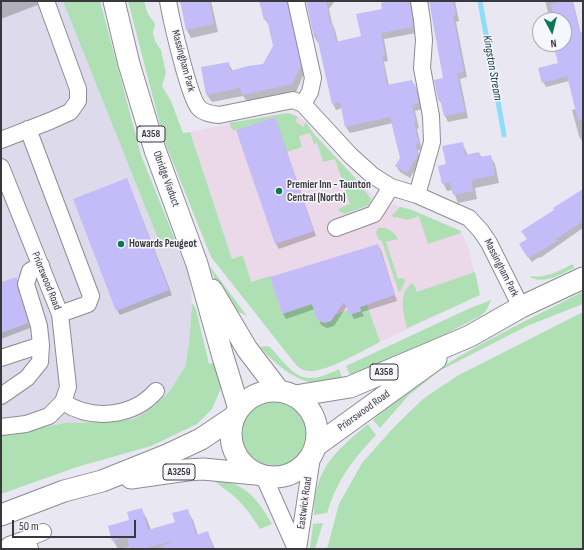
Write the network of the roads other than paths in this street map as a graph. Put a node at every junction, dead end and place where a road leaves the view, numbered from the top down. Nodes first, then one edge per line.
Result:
1 (46, 1) edge
2 (114, 1) edge
3 (168, 1) edge
4 (296, 1) edge
5 (418, 1) edge
6 (303, 104) junction
7 (28, 129) junction
8 (1, 140) edge
9 (1, 166) edge
10 (391, 187) junction
11 (417, 195) junction
12 (336, 228) dead end
13 (197, 264) junction
14 (41, 265) junction
15 (583, 278) edge
16 (522, 307) junction
17 (60, 314) junction
18 (470, 336) junction
19 (41, 345) junction
20 (1, 358) edge
21 (156, 391) dead end
22 (287, 393) junction
23 (1, 396) edge
24 (63, 402) junction
25 (237, 412) junction
26 (1, 427) edge
27 (314, 451) junction
28 (260, 475) junction
29 (102, 481) junction
30 (1, 515) edge
31 (43, 532) dead end
32 (28, 544) edge
33 (9, 545) dead end
34 (297, 549) edge

1 - 7 street
2 - 13 main road, Obridge Viaduct / A358
3 - 6 street, Massingham Park
4 - 6 street
5 - 11 street
6 - 10 street, Massingham Park
7 - 8 street
7 - 17 street
9 - 14 street, Priorswood Road
10 - 11 street, Massingham Park
10 - 12 street
11 - 16 street, Massingham Park
13 - 22 main road, Obridge Viaduct / A358
13 - 25 main road, Obridge Viaduct / A358
14 - 17 street, Priorswood Road
14 - 19 street
15 - 16 main road, Priorswood Road / A358
16 - 18 main road, Priorswood Road / A358
17 - 24 street, Priorswood Road
18 - 22 main road, Priorswood Road / A358
18 - 27 main road, Priorswood Road / A358
19 - 20 street
19 - 23 street
21 - 24 street
22 - 25 main road, Priorswood Road / A358
22 - 27 main road, A358
24 - 26 street
25 - 28 main road, A358
25 - 29 main road, Priorswood Road / A3259
27 - 28 main road, Priorswood Road / A358
27 - 34 street, Eastwick Road
28 - 29 main road, Priorswood Road / A3259
28 - 34 street, Eastwick Road
29 - 30 main road, Priorswood Road / A3259
31 - 32 street
32 - 33 street

